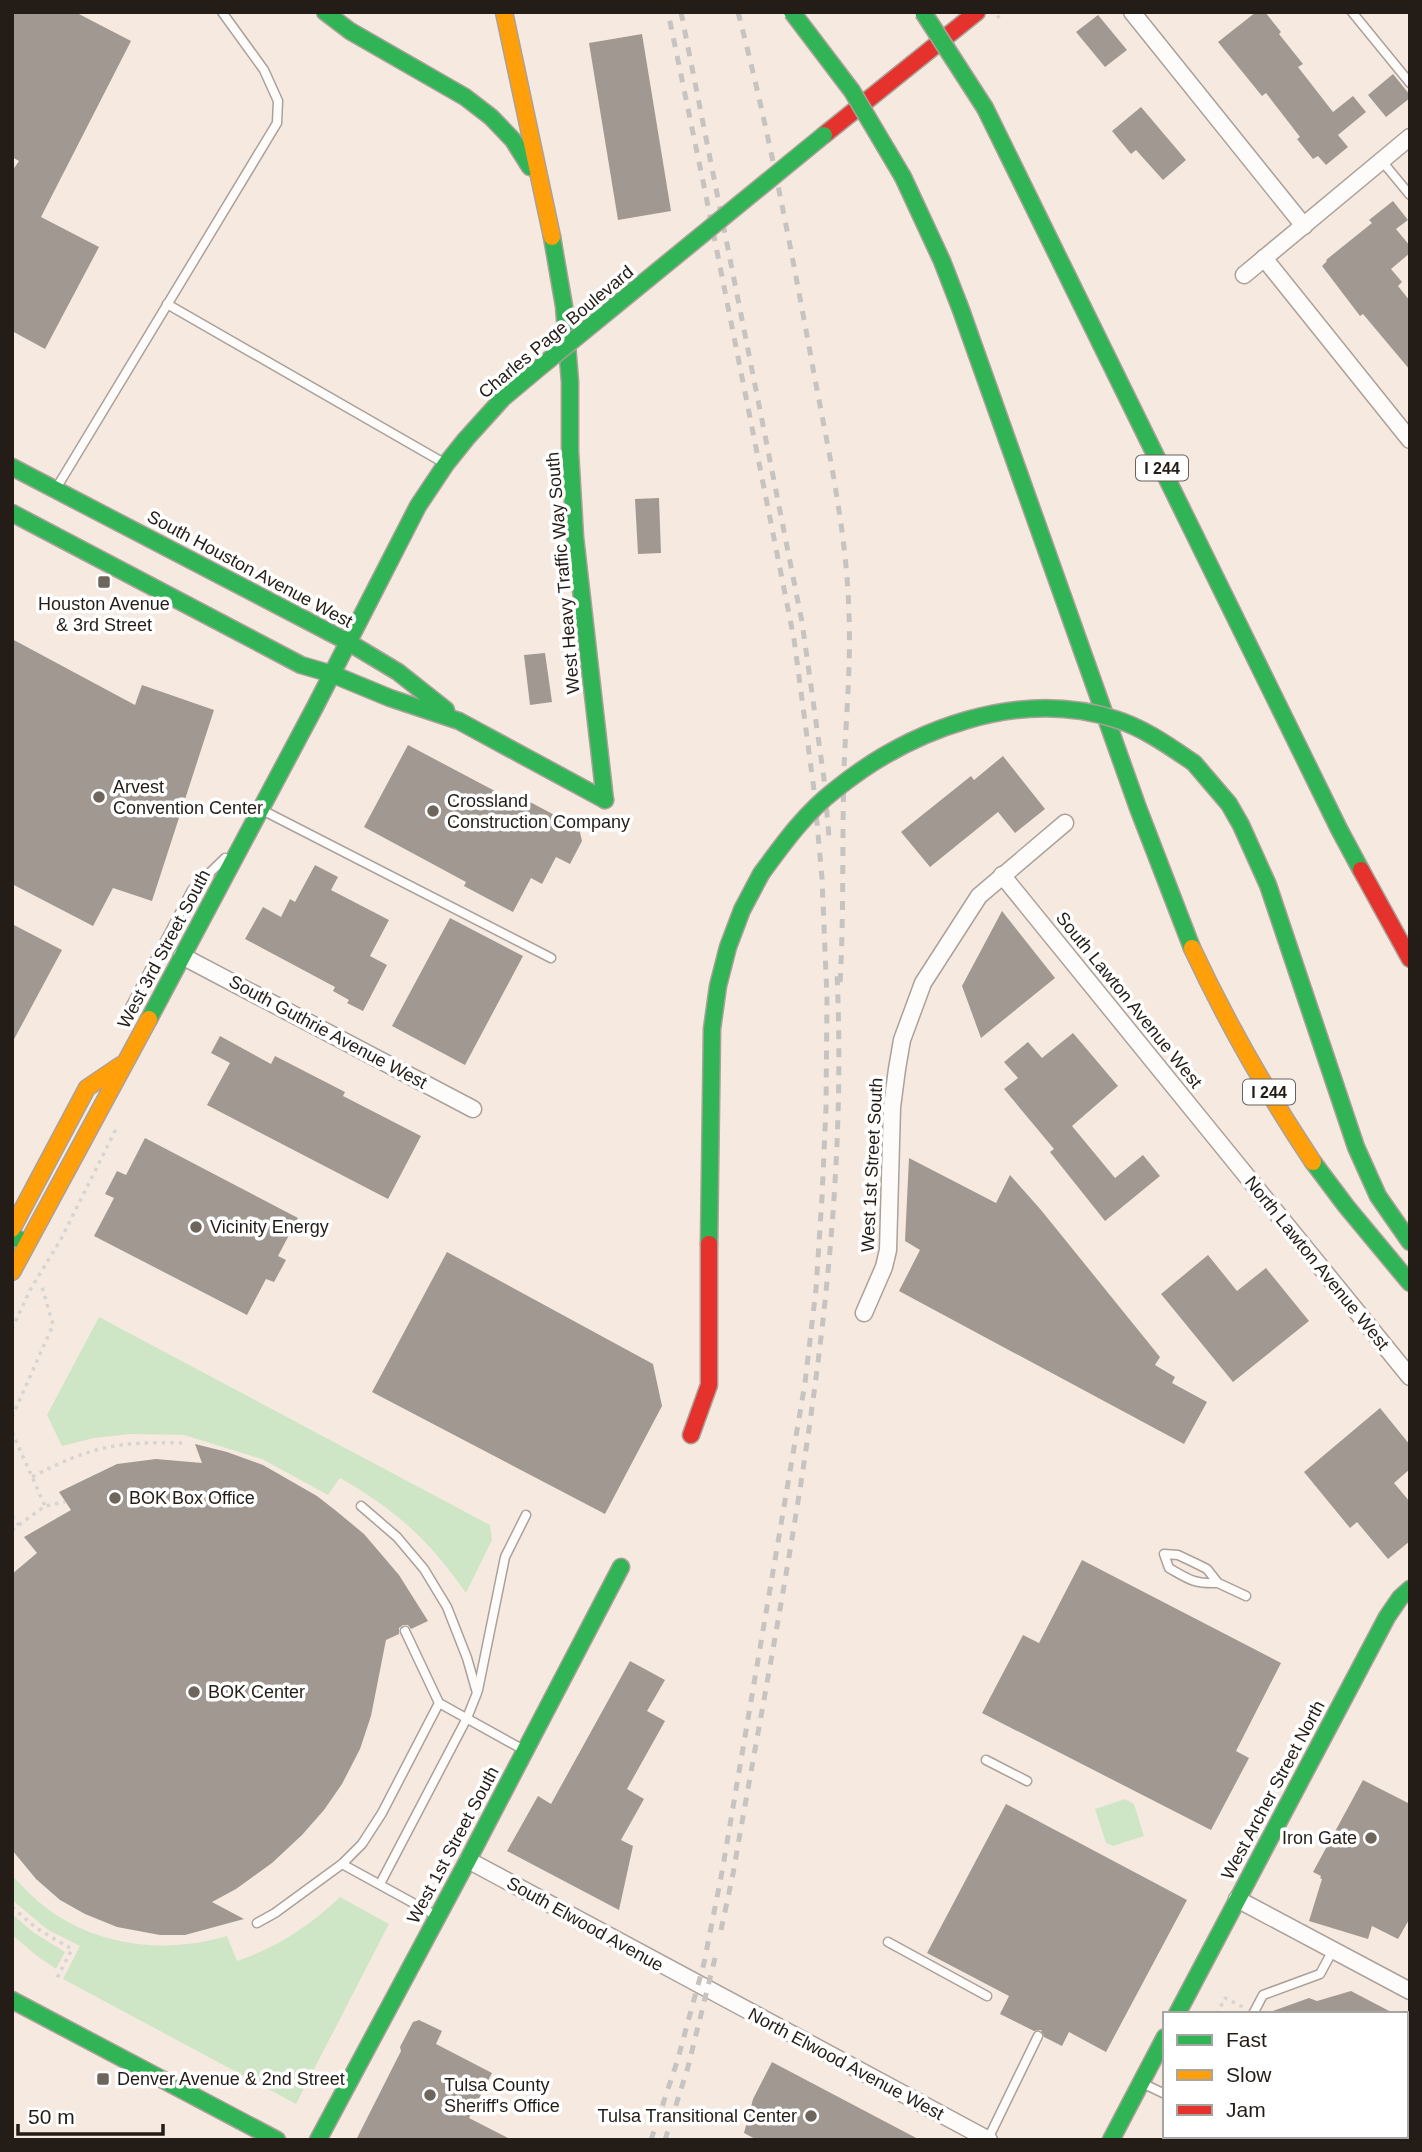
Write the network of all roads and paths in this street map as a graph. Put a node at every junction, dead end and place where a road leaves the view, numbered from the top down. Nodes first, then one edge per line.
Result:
1 (222, 12) edge
2 (325, 12) edge
3 (504, 12) edge
4 (792, 12) edge
5 (923, 12) edge
6 (977, 12) edge
7 (1132, 12) edge
8 (1352, 12) edge
9 (1410, 83) edge
10 (1410, 137) edge
11 (1381, 160) junction
12 (540, 189) junction
13 (1410, 195) edge
14 (1304, 226) junction
15 (1264, 258) junction
16 (1244, 275) dead end
17 (167, 304) junction
18 (1410, 440) edge
19 (446, 464) junction
20 (12, 467) edge
21 (56, 489) junction
22 (12, 513) edge
23 (348, 642) junction
24 (331, 674) junction
25 (459, 721) junction
26 (606, 800) joint
27 (260, 809) junction
28 (1065, 823) dead end
29 (243, 840) junction
30 (1002, 875) junction
31 (182, 956) junction
32 (551, 958) dead end
33 (1410, 959) edge
34 (128, 1011) dead end
35 (127, 1061) junction
36 (473, 1109) dead end
37 (123, 1115) dead end
38 (1225, 1149) joint
39 (12, 1229) edge
40 (20, 1239) edge
41 (1410, 1241) edge
42 (12, 1272) edge
43 (41, 1283) dead end
44 (1410, 1283) edge
45 (864, 1313) dead end
46 (12, 1329) edge
47 (1410, 1377) edge
48 (12, 1417) edge
49 (12, 1432) edge
50 (691, 1435) dead end
51 (182, 1443) dead end
52 (32, 1477) junction
53 (65, 1502) dead end
54 (45, 1506) junction
55 (361, 1506) dead end
56 (526, 1515) dead end
57 (12, 1516) edge
58 (19, 1525) junction
59 (12, 1530) edge
60 (621, 1567) dead end
61 (1218, 1583) junction
62 (1410, 1589) edge
63 (1246, 1596) dead end
64 (405, 1631) dead end
65 (477, 1693) junction
66 (439, 1703) junction
67 (467, 1718) junction
68 (525, 1751) junction
69 (986, 1760) dead end
70 (1027, 1781) dead end
71 (468, 1860) junction
72 (342, 1864) junction
73 (380, 1884) junction
74 (1237, 1899) junction
75 (12, 1907) edge
76 (437, 1917) junction
77 (257, 1923) dead end
78 (888, 1942) dead end
79 (1333, 1950) junction
80 (56, 1980) dead end
81 (703, 1988) joint
82 (1410, 1991) edge
83 (987, 1996) dead end
84 (12, 2000) edge
85 (1178, 2012) edge
86 (1218, 2012) edge
87 (1252, 2012) edge
88 (1254, 2012) edge
89 (1038, 2036) dead end
90 (1163, 2041) edge
91 (1141, 2082) junction
92 (1163, 2093) edge
93 (1116, 2138) edge
94 (988, 2139) edge
95 (277, 2140) edge
96 (318, 2140) edge

1 - 17 lane
2 - 12 main road
3 - 12 main road, West Heavy Traffic Way South
4 - 44 main road, I 244, bridge
5 - 33 main road, I 244, bridge
6 - 19 main road, Charles Page Boulevard, bridge
7 - 14 street
8 - 9 lane
10 - 11 street
11 - 13 lane
11 - 14 street
12 - 26 main road, West Heavy Traffic Way South
14 - 15 street
15 - 16 street
15 - 18 street
17 - 19 lane
17 - 21 lane
19 - 23 main road, Charles Page Boulevard
20 - 21 main road, South Houston Avenue West
21 - 23 main road, South Houston Avenue West
22 - 24 main road, South Houston Avenue West
23 - 24 main road, West 3rd Street South
23 - 25 main road, South Houston Avenue West
24 - 25 main road, South Houston Avenue West
24 - 27 main road, West 3rd Street South
25 - 26 main road, South Houston Avenue West
27 - 29 main road, West 3rd Street South
27 - 32 lane
28 - 30 street, West 1st Street South
29 - 31 main road, West 3rd Street South
29 - 34 lane, West 3rd Street South
30 - 38 street, South Lawton Avenue West
30 - 45 street, West 1st Street South
31 - 35 main road, West 3rd Street South
31 - 36 street, South Guthrie Avenue West
35 - 39 main road
35 - 40 main road, West 3rd Street South
37 - 46 path
38 - 47 street, North Lawton Avenue West
40 - 42 main road, West 3rd Street South
41 - 50 main road, bridge
43 - 48 path
49 - 52 path
51 - 52 path
52 - 54 path
53 - 54 path
54 - 58 path
55 - 65 lane
56 - 65 lane
57 - 58 path
58 - 59 path
60 - 68 main road, West 1st Street South
61 - 61 lane
61 - 63 lane
62 - 74 main road, West Archer Street North
64 - 66 lane
65 - 67 lane
66 - 67 lane
66 - 72 lane
67 - 68 lane
67 - 73 lane
68 - 71 main road, West 1st Street South
69 - 70 lane
71 - 76 main road, West 1st Street South
71 - 81 street, South Elwood Avenue
72 - 73 lane
72 - 77 lane
73 - 76 lane
74 - 79 street
74 - 85 main road, West Archer Street North
75 - 80 path
76 - 96 main road, West 1st Street South
78 - 83 lane
79 - 82 street
79 - 88 lane
81 - 94 street, North Elwood Avenue West
84 - 95 main road
86 - 87 path
89 - 94 lane
90 - 91 main road
91 - 92 lane
91 - 93 main road

